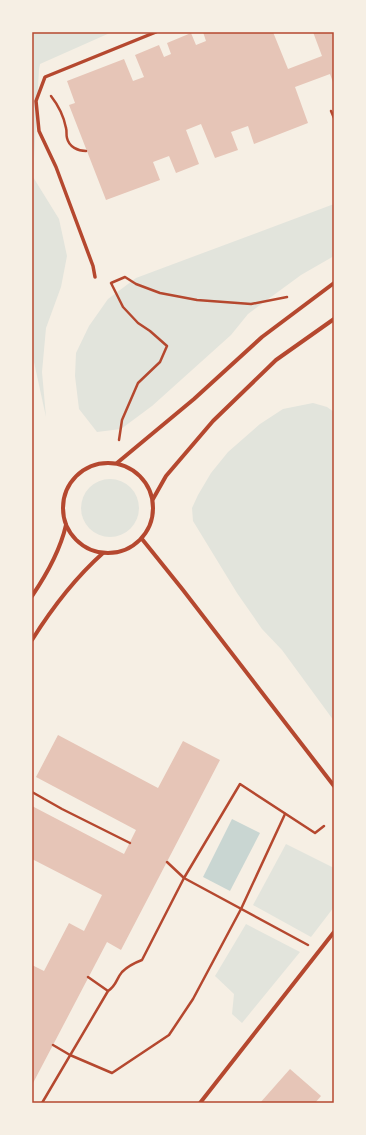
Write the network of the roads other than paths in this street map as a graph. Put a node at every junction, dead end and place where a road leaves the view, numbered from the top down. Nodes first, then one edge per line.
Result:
1 (156, 32) edge
2 (94, 277) dead end
3 (334, 283) edge
4 (334, 319) edge
5 (117, 463) junction
6 (153, 500) junction
7 (66, 524) junction
8 (142, 539) junction
9 (103, 553) junction
10 (32, 596) edge
11 (32, 640) edge
12 (334, 786) edge
13 (334, 932) edge
14 (200, 1103) edge

1 - 2 street
3 - 5 street
4 - 6 street
5 - 6 street
5 - 7 street
6 - 8 street
7 - 9 street
7 - 10 street
8 - 9 street
8 - 12 street
9 - 11 street
13 - 14 street

